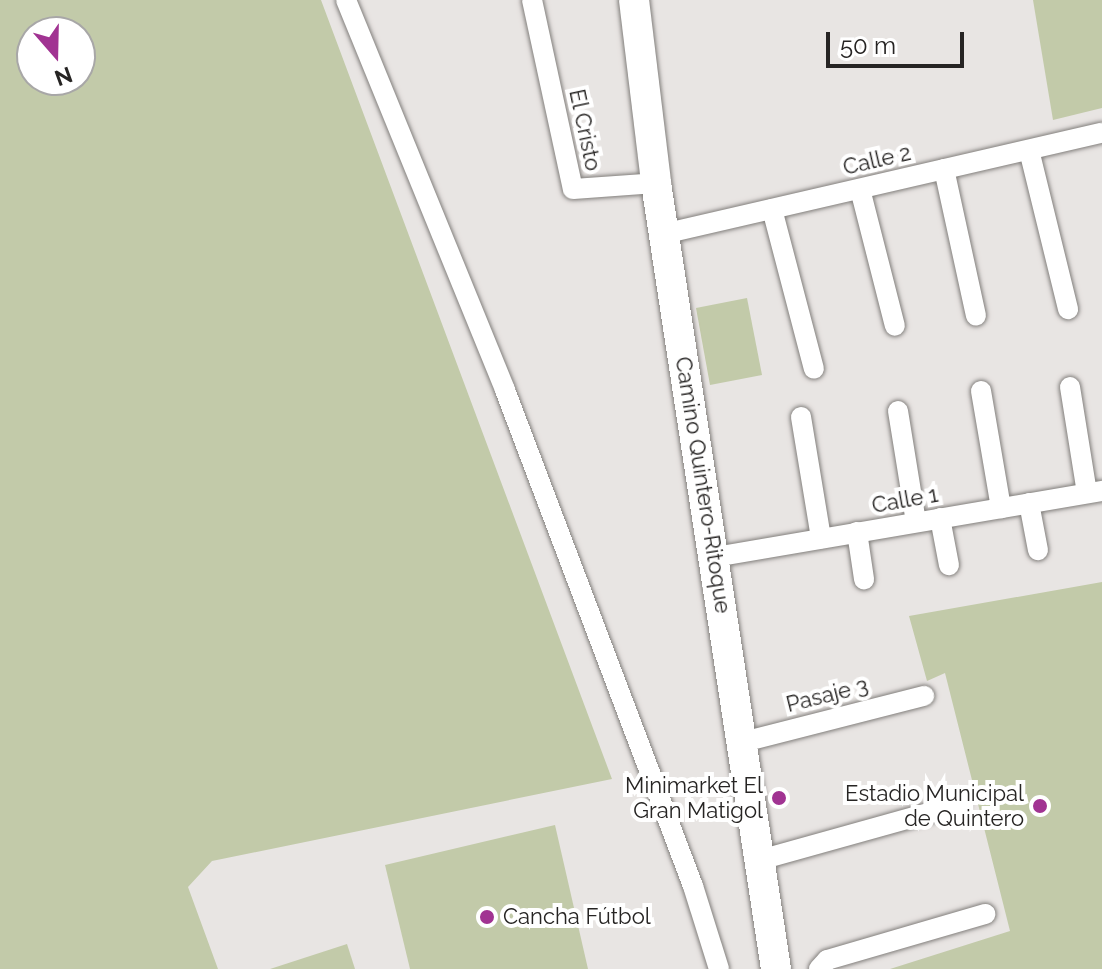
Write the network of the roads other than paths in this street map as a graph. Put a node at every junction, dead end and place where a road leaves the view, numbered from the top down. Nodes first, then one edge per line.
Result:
1 (346, 0) edge
2 (532, 0) edge
3 (634, 0) edge
4 (1102, 133) edge
5 (1029, 150) junction
6 (944, 169) junction
7 (656, 183) junction
8 (860, 189) junction
9 (772, 209) junction
10 (663, 234) junction
11 (1068, 309) dead end
12 (976, 316) dead end
13 (895, 326) dead end
14 (814, 369) dead end
15 (1070, 387) dead end
16 (981, 391) dead end
17 (898, 411) dead end
18 (801, 417) dead end
19 (1094, 492) edge
20 (1029, 503) junction
21 (1001, 508) junction
22 (940, 518) junction
23 (916, 522) junction
24 (857, 532) junction
25 (821, 538) junction
26 (1038, 550) dead end
27 (715, 557) junction
28 (949, 565) dead end
29 (864, 579) dead end
30 (924, 696) dead end
31 (743, 742) junction
32 (960, 804) dead end
33 (760, 860) junction
34 (985, 914) dead end
35 (719, 969) edge
36 (776, 969) edge
37 (819, 969) edge

1 - 35 street
2 - 7 street, El Cristo
3 - 7 main road, Camino Quintero-Ritoque
4 - 5 street, Calle 2
5 - 6 street, Calle 2
5 - 11 street
6 - 8 street, Calle 2
6 - 12 street
7 - 10 main road, Camino Quintero-Ritoque
8 - 9 street, Calle 2
8 - 13 street
9 - 10 street, Calle 2
9 - 14 street
10 - 27 main road, Camino Quintero-Ritoque
15 - 19 street
16 - 21 street
17 - 23 street
18 - 25 street
19 - 20 street, Calle 1
20 - 21 street, Calle 1
20 - 26 street
21 - 22 street, Calle 1
22 - 23 street, Calle 1
22 - 28 street
23 - 24 street, Calle 1
24 - 25 street, Calle 1
24 - 29 street
25 - 27 street, Calle 1
27 - 31 main road, Camino Quintero-Ritoque
30 - 31 street, Pasaje 3
31 - 33 main road, Camino Quintero-Ritoque
32 - 33 street
33 - 36 main road, Camino Quintero-Ritoque
34 - 37 street

